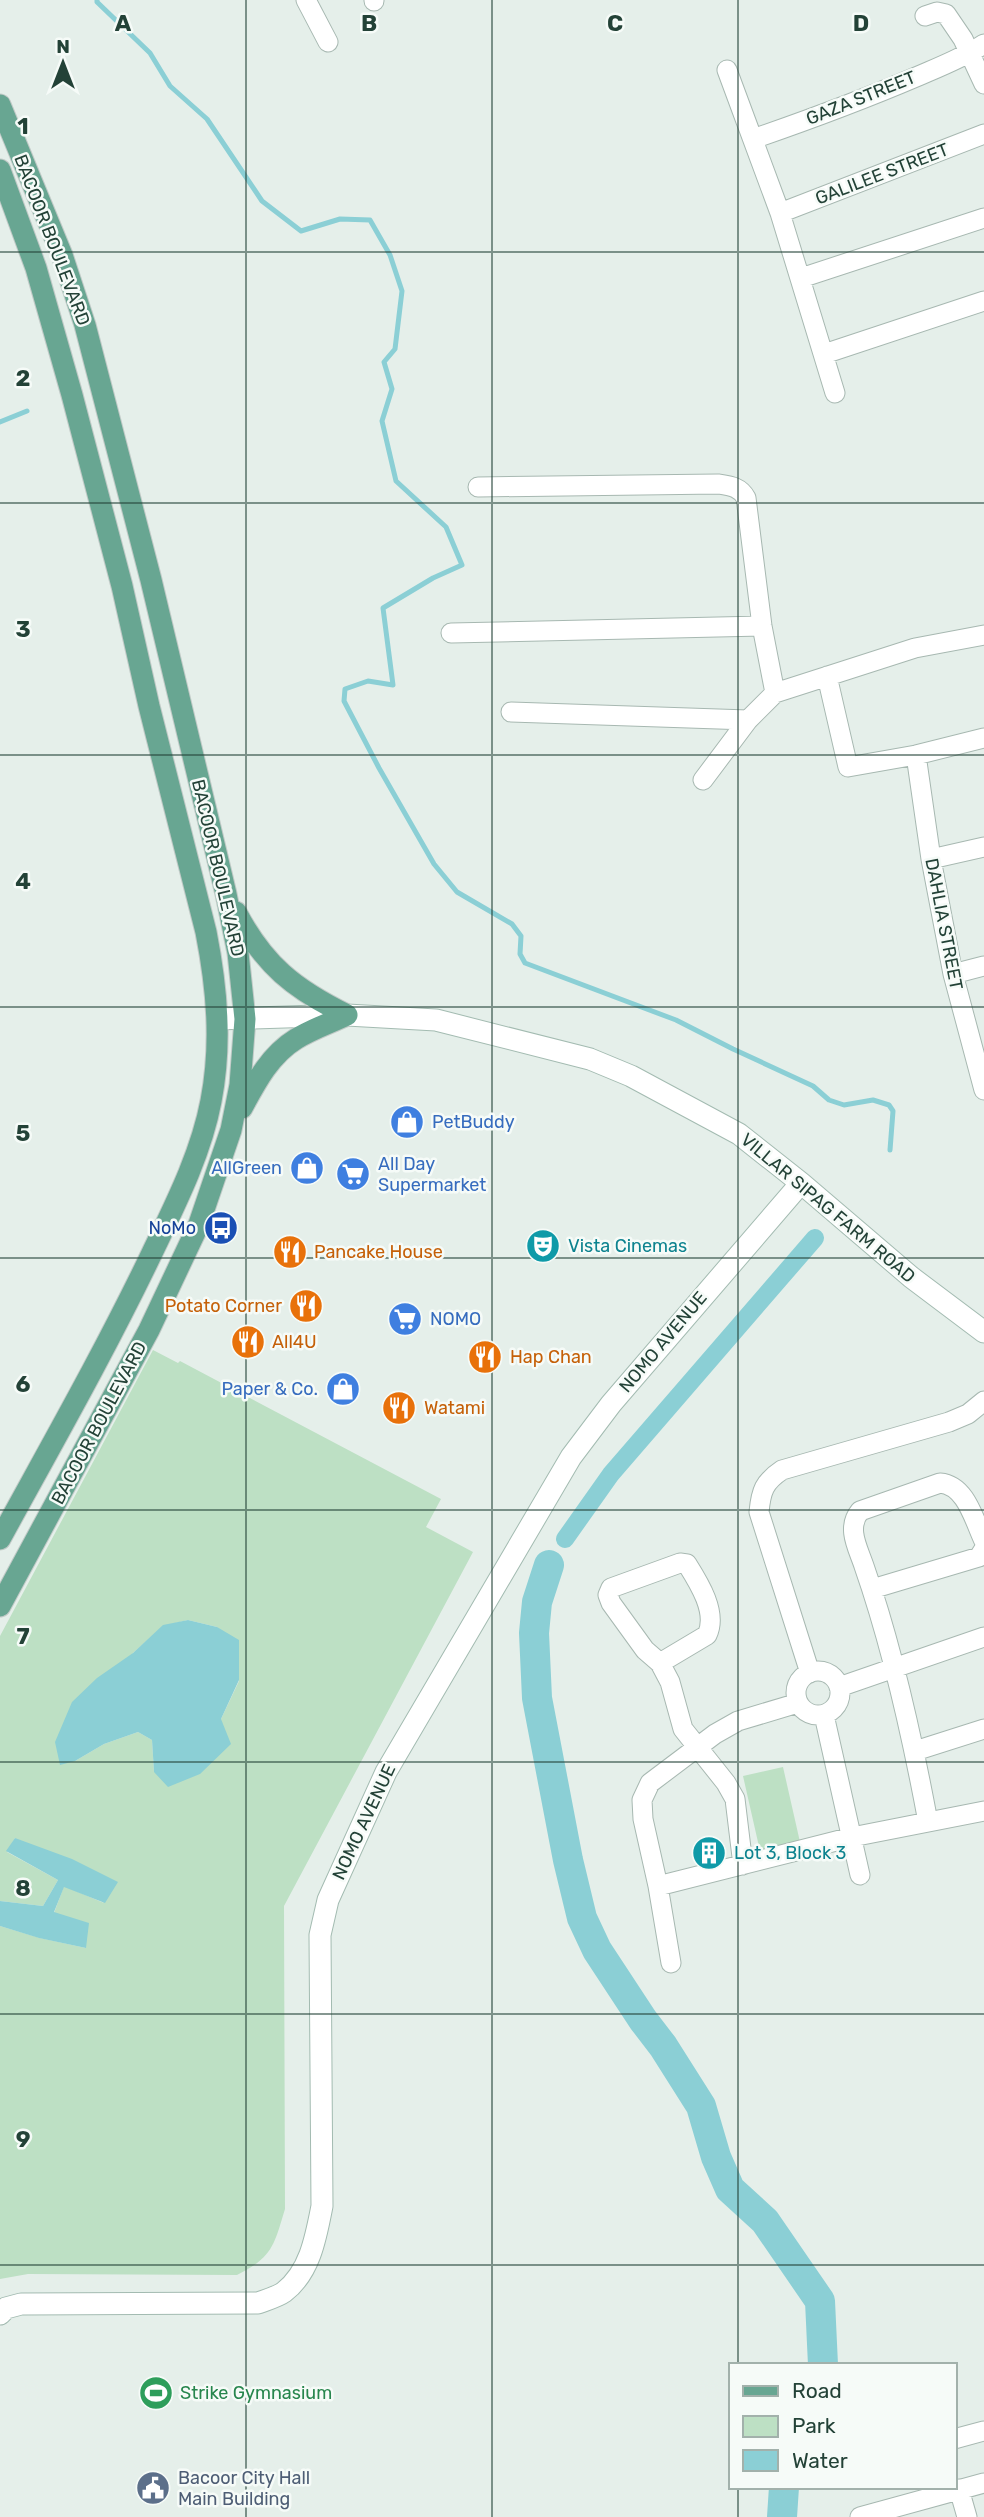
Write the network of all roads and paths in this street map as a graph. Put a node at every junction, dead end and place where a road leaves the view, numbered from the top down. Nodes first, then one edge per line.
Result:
1 (306, 0) edge
2 (925, 16) dead end
3 (328, 42) dead end
4 (976, 49) edge
5 (727, 69) dead end
6 (984, 84) edge
7 (0, 105) edge
8 (984, 134) edge
9 (753, 139) junction
10 (0, 170) edge
11 (780, 213) junction
12 (984, 218) edge
13 (801, 278) junction
14 (984, 301) edge
15 (824, 354) junction
16 (835, 393) dead end
17 (478, 486) dead end
18 (762, 626) junction
19 (451, 633) dead end
20 (984, 635) edge
21 (827, 676) junction
22 (775, 693) junction
23 (511, 712) dead end
24 (748, 720) junction
25 (984, 738) edge
26 (916, 755) junction
27 (704, 780) dead end
28 (984, 848) edge
29 (931, 859) junction
30 (226, 894) junction
31 (984, 966) edge
32 (953, 974) junction
33 (347, 1015) junction
34 (218, 1019) junction
35 (245, 1019) junction
36 (984, 1090) edge
37 (231, 1130) junction
38 (801, 1182) junction
39 (984, 1332) edge
40 (984, 1401) edge
41 (0, 1539) edge
42 (984, 1541) edge
43 (984, 1549) edge
44 (872, 1588) junction
45 (0, 1606) edge
46 (984, 1637) edge
47 (660, 1663) junction
48 (894, 1668) junction
49 (810, 1673) junction
50 (839, 1687) junction
51 (797, 1703) junction
52 (824, 1715) junction
53 (984, 1729) edge
54 (698, 1748) junction
55 (915, 1751) junction
56 (984, 1811) edge
57 (928, 1822) junction
58 (852, 1837) junction
59 (743, 1865) junction
60 (860, 1875) dead end
61 (658, 1886) junction
62 (671, 1964) dead end
63 (0, 2314) edge
64 (984, 2431) edge
65 (956, 2438) edge
66 (984, 2483) edge
67 (959, 2489) junction
68 (897, 2512) edge
69 (860, 2517) edge
70 (967, 2517) edge

1 - 3 street
2 - 4 street
4 - 6 street
4 - 9 street, GAZA STREET
5 - 9 street
7 - 30 main road, BACOOR BOULEVARD
8 - 11 street, GALILEE STREET
9 - 11 street
10 - 34 main road, BACOOR BOULEVARD
11 - 13 street
12 - 13 street
13 - 15 street
14 - 15 street
15 - 16 street
17 - 18 street
18 - 19 street
18 - 22 street
20 - 21 street
21 - 22 street
21 - 26 street
22 - 24 street
23 - 24 street
24 - 27 street
25 - 26 street
26 - 29 street, DAHLIA STREET
28 - 29 street
29 - 32 street, DAHLIA STREET
30 - 33 main road
30 - 35 main road, BACOOR BOULEVARD
31 - 32 street
32 - 36 street, DAHLIA STREET
33 - 35 street, VILLAR SIPAG FARM ROAD
33 - 37 main road
33 - 38 street, VILLAR SIPAG FARM ROAD
34 - 35 street, VILLAR SIPAG FARM ROAD
34 - 41 main road, BACOOR BOULEVARD
35 - 37 main road, BACOOR BOULEVARD
37 - 45 main road, BACOOR BOULEVARD
38 - 39 street, VILLAR SIPAG FARM ROAD
38 - 63 street, NOMO AVENUE
40 - 49 street
42 - 44 street
43 - 44 street
44 - 48 street
46 - 48 street
47 - 47 street
47 - 54 street
48 - 50 street
48 - 55 street
49 - 50 street
49 - 51 street
50 - 52 street
51 - 52 street
51 - 54 street
52 - 58 street
53 - 55 street
54 - 59 street
54 - 61 street
55 - 57 street
56 - 57 street
57 - 58 street
58 - 59 street
58 - 60 street
59 - 61 street
61 - 62 street
64 - 65 street
66 - 67 street
67 - 68 street
67 - 70 street
68 - 69 street

